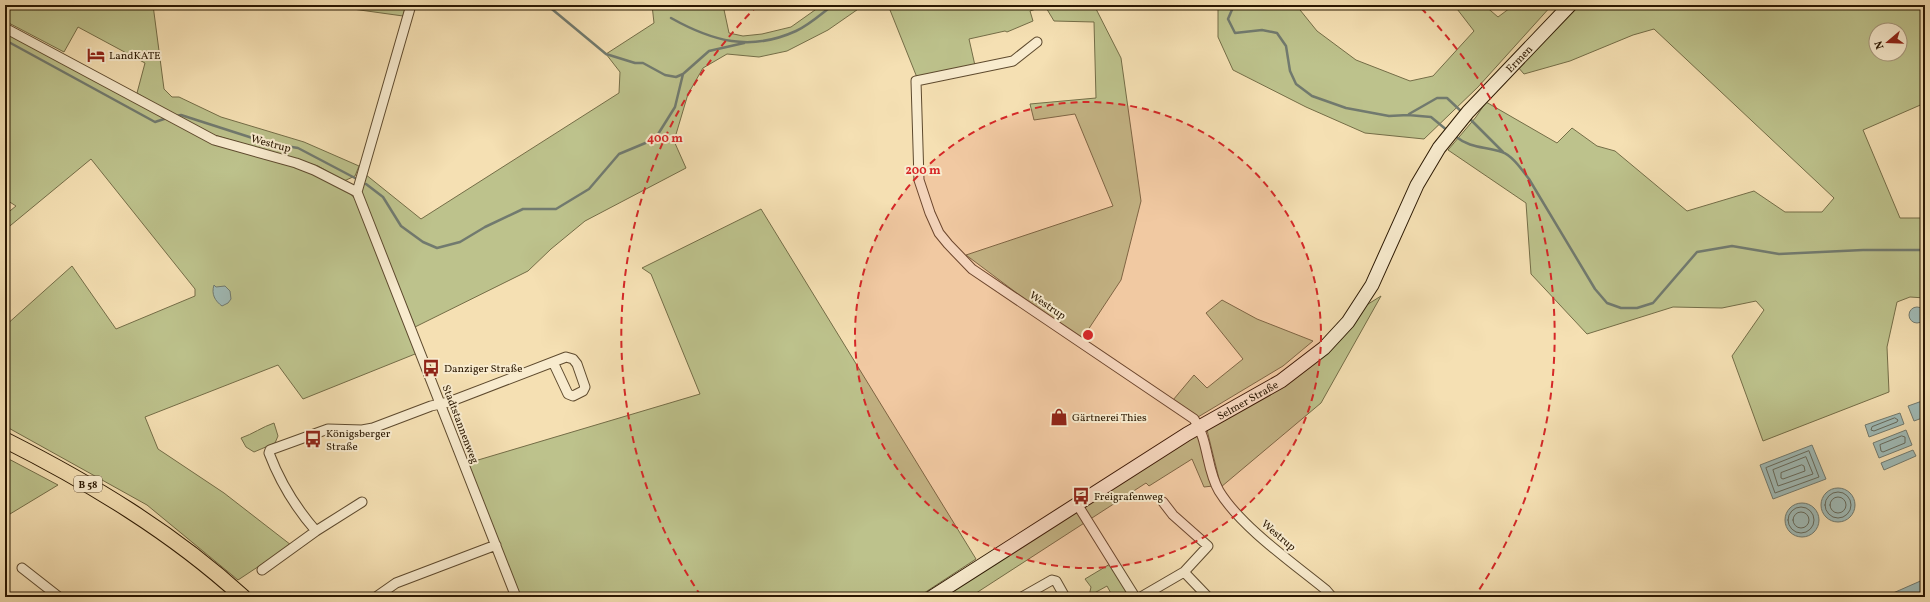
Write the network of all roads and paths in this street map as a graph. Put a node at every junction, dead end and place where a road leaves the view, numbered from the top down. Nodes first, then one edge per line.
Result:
1 (411, 5) edge
2 (1570, 5) edge
3 (5, 28) edge
4 (1037, 42) dead end
5 (1466, 114) joint
6 (357, 192) junction
7 (553, 362) dead end
8 (441, 403) junction
9 (1199, 427) junction
10 (5, 440) edge
11 (362, 502) dead end
12 (1163, 502) dead end
13 (1077, 504) junction
14 (316, 532) junction
15 (496, 545) junction
16 (22, 568) dead end
17 (262, 570) dead end
18 (1184, 572) junction
19 (59, 597) edge
20 (243, 597) edge
21 (376, 597) edge
22 (516, 597) edge
23 (932, 597) edge
24 (1022, 597) edge
25 (1065, 597) edge
26 (1135, 597) edge
27 (1141, 597) edge
28 (1208, 597) edge
29 (1332, 597) edge

1 - 6 street
2 - 5 main road, Ermen
3 - 6 street, Westrup
4 - 9 street, Westrup
5 - 9 main road, Selmer Straße
6 - 8 street, Stadtstannenweg
7 - 8 street
8 - 14 street
8 - 15 street, Stadtstannenweg
9 - 13 main road, Selmer Straße
9 - 29 street, Westrup
10 - 20 main road, B 58
11 - 14 street
12 - 18 street
13 - 23 main road, Selmer Straße
13 - 26 street
14 - 17 street
15 - 21 street
15 - 22 street, Stadtstannenweg
16 - 19 street
18 - 27 street
18 - 28 street
24 - 25 street

